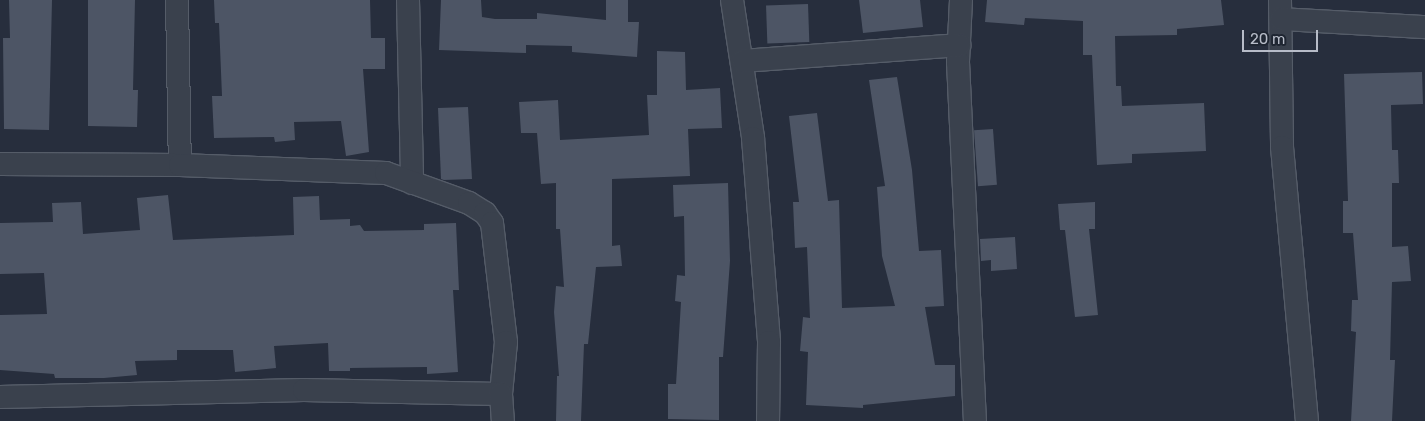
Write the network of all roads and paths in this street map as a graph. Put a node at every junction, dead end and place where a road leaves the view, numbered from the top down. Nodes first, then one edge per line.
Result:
1 (177, 0) edge
2 (408, 0) edge
3 (732, 0) edge
4 (961, 0) edge
5 (1280, 9) edge
6 (1425, 27) edge
7 (959, 45) junction
8 (743, 61) junction
9 (0, 164) edge
10 (180, 165) junction
11 (412, 183) junction
12 (502, 394) junction
13 (0, 397) edge
14 (503, 421) edge
15 (768, 421) edge
16 (975, 421) edge
17 (1307, 421) edge

1 - 10 street
2 - 11 street
3 - 8 street
4 - 7 street
5 - 6 street
5 - 17 street
7 - 8 street
7 - 16 street
8 - 15 street
9 - 10 street
10 - 11 street
11 - 12 street
12 - 13 street
12 - 14 street

